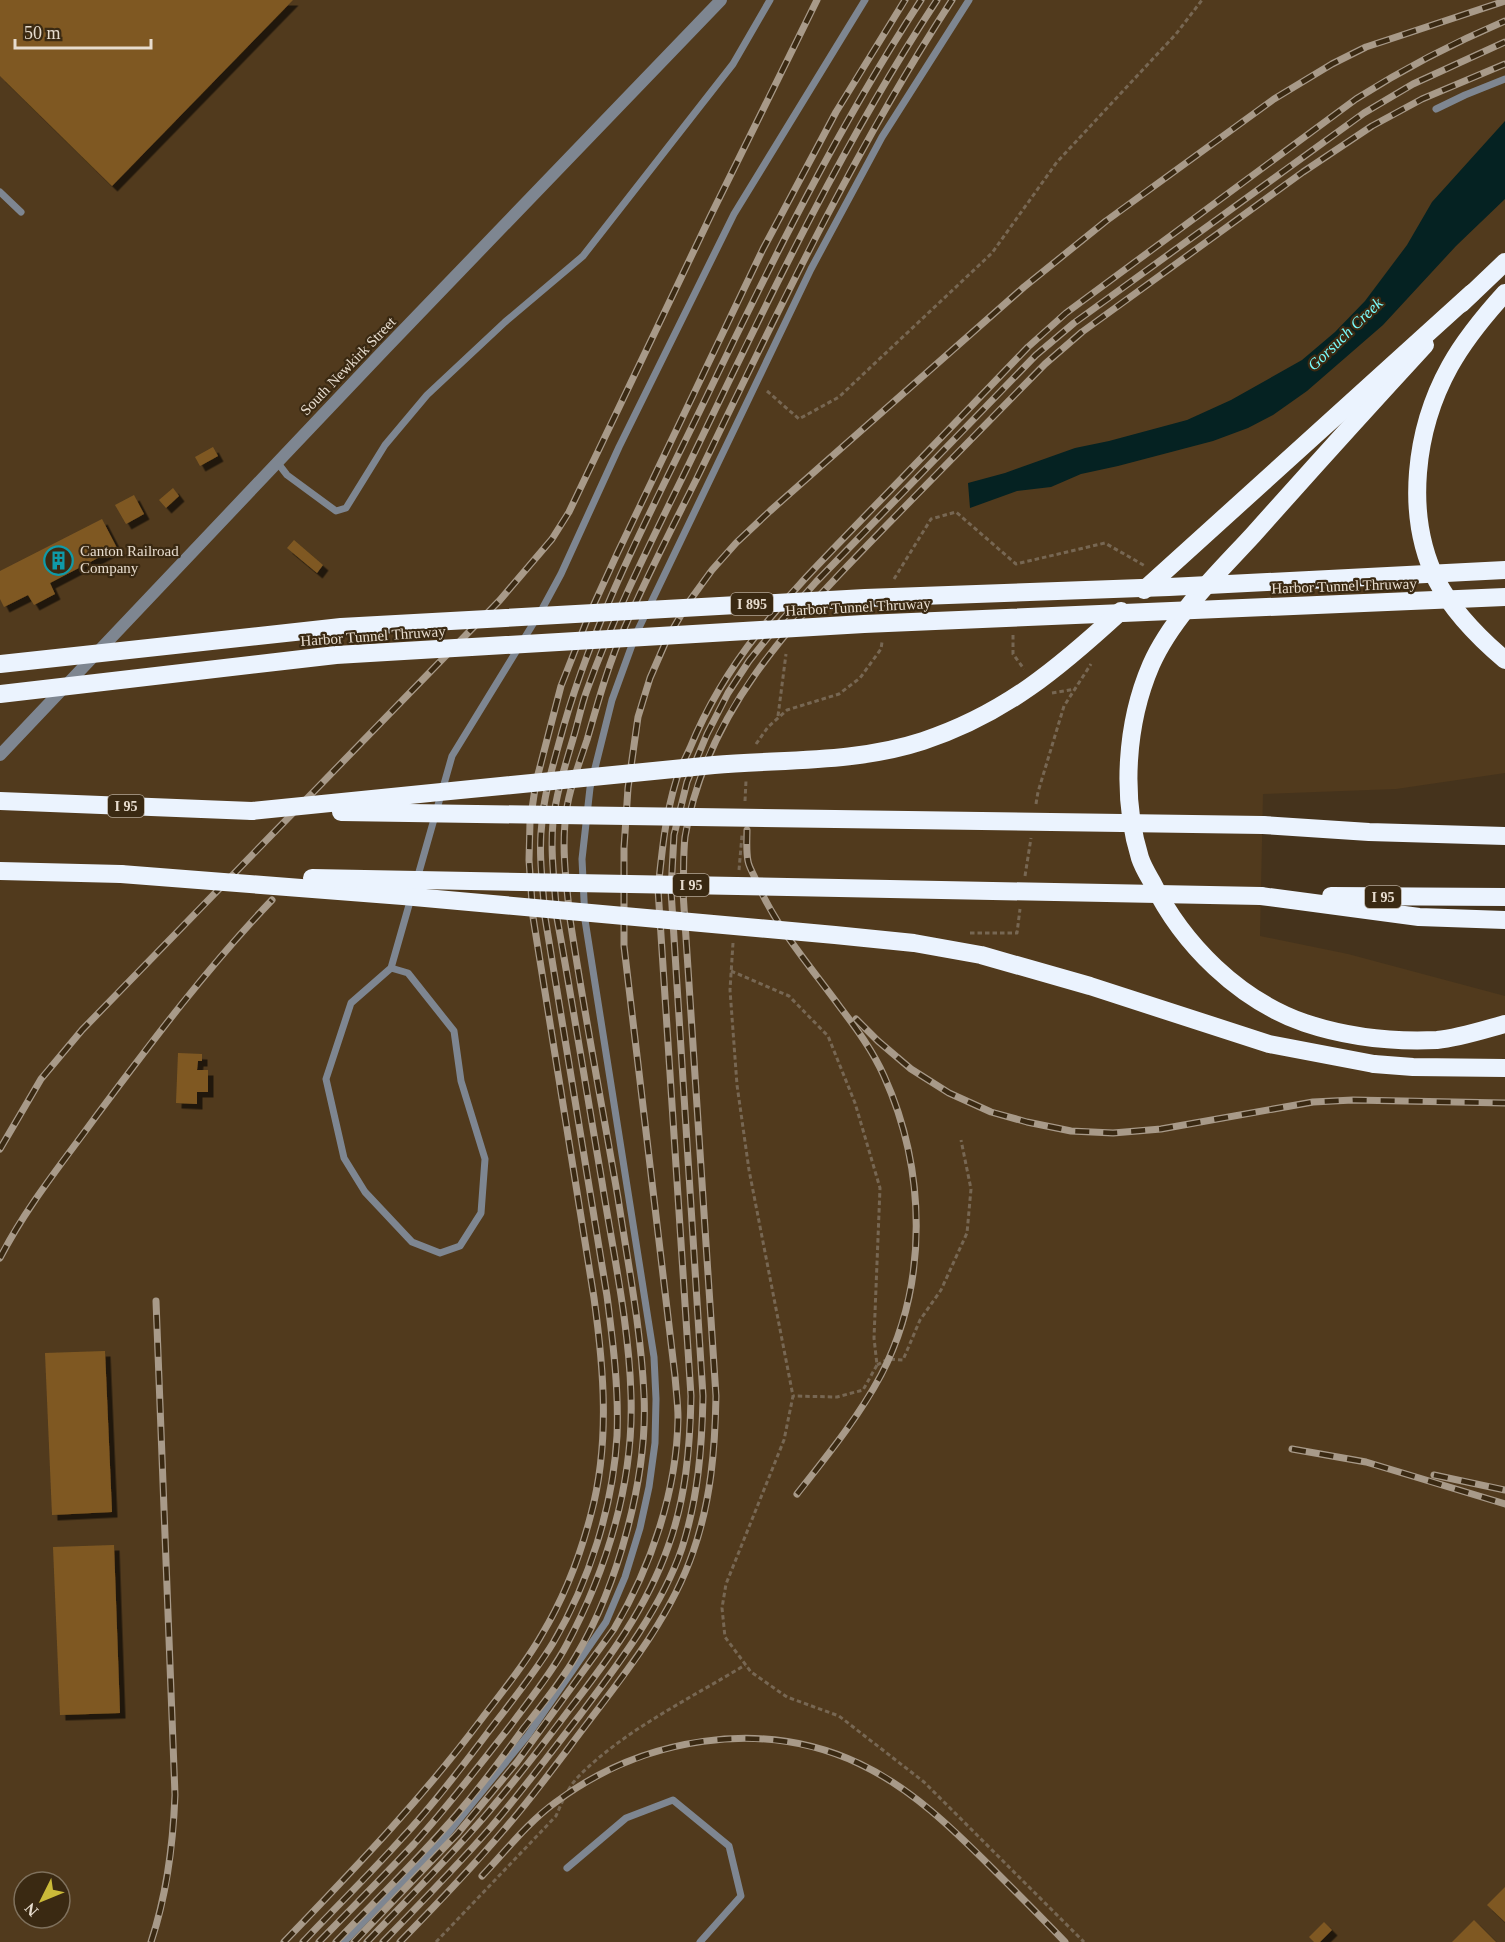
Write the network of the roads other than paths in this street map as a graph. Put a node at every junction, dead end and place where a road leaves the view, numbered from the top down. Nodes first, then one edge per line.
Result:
1 (721, 0) edge
2 (770, 0) edge
3 (865, 0) edge
4 (969, 0) edge
5 (1505, 79) edge
6 (1436, 110) dead end
7 (0, 192) edge
8 (21, 212) dead end
9 (1505, 262) edge
10 (1472, 293) junction
11 (1505, 293) edge
12 (277, 462) junction
13 (1505, 570) edge
14 (1505, 597) edge
15 (1505, 660) edge
16 (0, 664) edge
17 (0, 694) edge
18 (0, 755) edge
19 (0, 801) edge
20 (252, 811) junction
21 (1505, 836) edge
22 (0, 871) edge
23 (121, 874) junction
24 (1261, 896) junction
25 (1505, 897) edge
26 (1505, 920) edge
27 (391, 968) junction
28 (1505, 1024) edge
29 (1505, 1068) edge
30 (567, 1868) dead end
31 (344, 1942) edge
32 (700, 1942) edge

1 - 12 street, South Newkirk Street
2 - 12 lane
3 - 27 lane
4 - 31 lane
5 - 6 lane
7 - 8 lane
9 - 10 highway
10 - 20 highway, bridge
10 - 28 highway, bridge
11 - 15 highway, bridge
12 - 18 street, South Newkirk Street
13 - 16 highway, Harbor Tunnel Thruway / I 895, bridge
14 - 17 highway, Harbor Tunnel Thruway / I 895, bridge
19 - 20 highway, I 95
20 - 21 highway, I 95, bridge
22 - 23 highway, I 95
23 - 24 highway, I 95, bridge
23 - 29 highway, bridge
24 - 25 highway, I 95
24 - 26 highway, I 95
27 - 27 lane
30 - 32 lane

